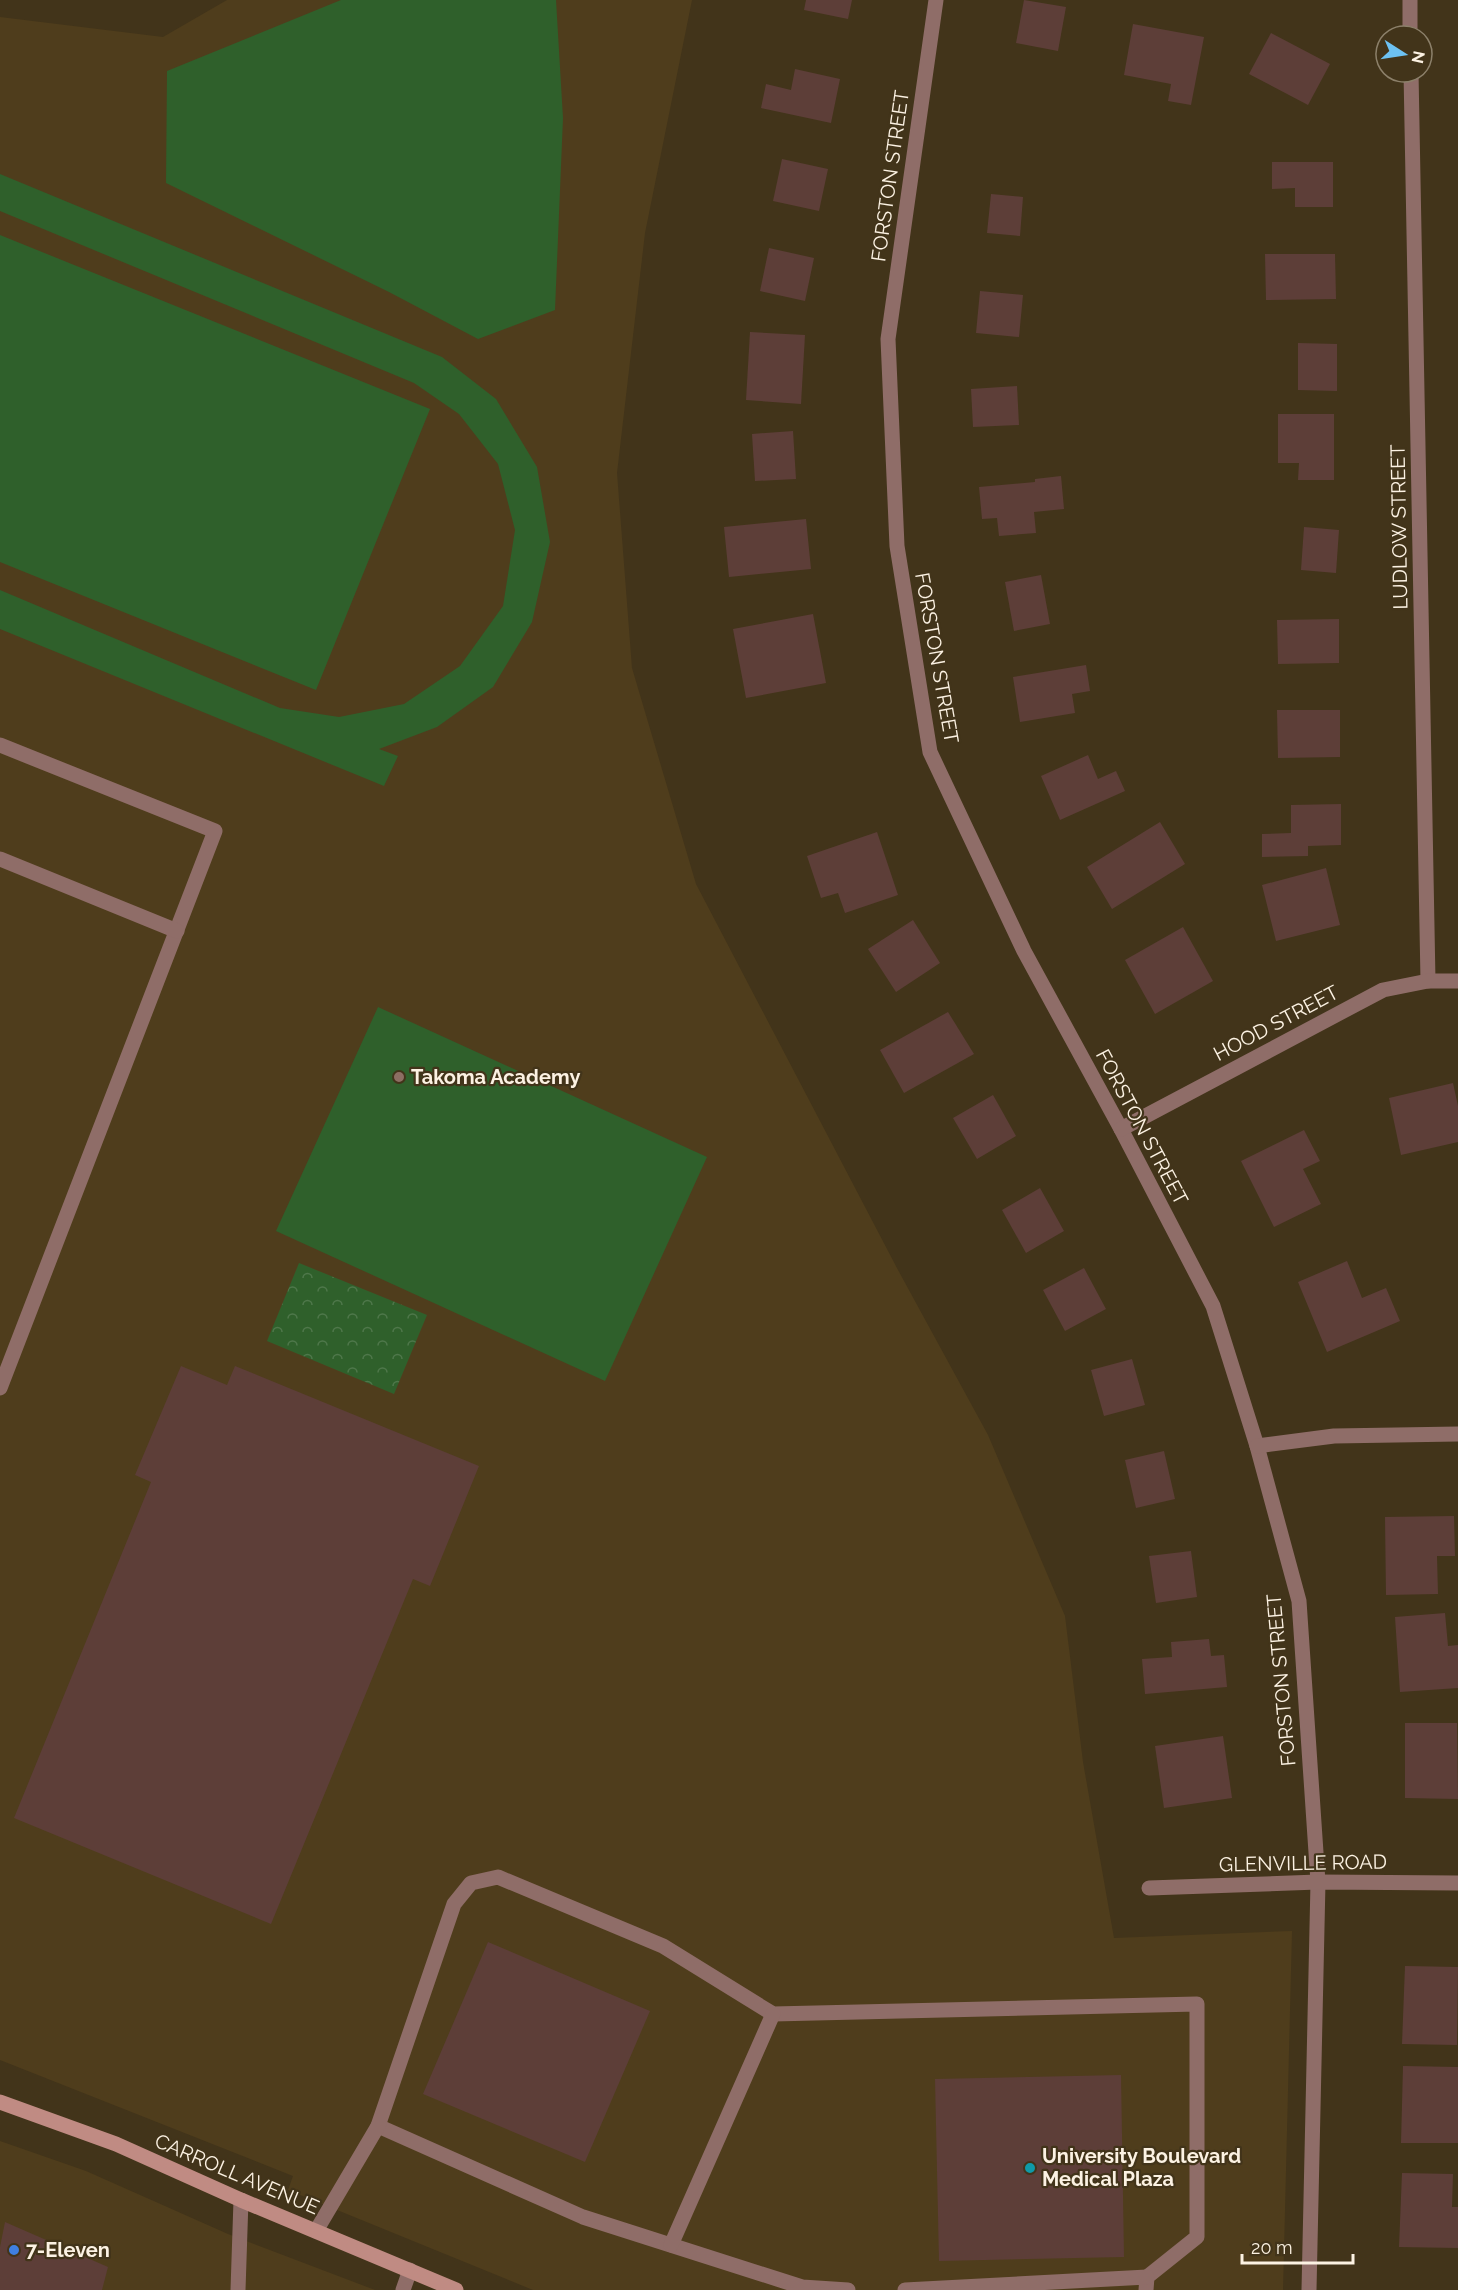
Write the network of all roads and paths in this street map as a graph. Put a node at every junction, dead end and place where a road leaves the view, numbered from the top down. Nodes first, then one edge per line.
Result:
1 (936, 0) edge
2 (1410, 0) edge
3 (1410, 24) edge
4 (1411, 84) edge
5 (0, 745) edge
6 (0, 859) edge
7 (177, 931) junction
8 (1428, 981) junction
9 (1458, 981) edge
10 (1121, 1129) junction
11 (0, 1388) edge
12 (1458, 1434) edge
13 (1257, 1446) junction
14 (1318, 1882) junction
15 (1458, 1883) edge
16 (1149, 1888) dead end
17 (773, 2014) junction
18 (2, 2106) edge
19 (378, 2126) junction
20 (241, 2200) junction
21 (316, 2231) junction
22 (671, 2245) junction
23 (410, 2270) junction
24 (1146, 2283) edge
25 (238, 2290) edge
26 (403, 2290) edge
27 (456, 2290) edge
28 (848, 2290) edge
29 (905, 2290) edge
30 (1309, 2290) edge

1 - 10 street, FORSTON STREET
2 - 3 street
4 - 8 street, LUDLOW STREET
5 - 7 street
6 - 7 street
7 - 11 street
8 - 9 street, HOOD STREET
8 - 10 street, HOOD STREET
10 - 13 street, FORSTON STREET
12 - 13 street
13 - 14 street, FORSTON STREET
14 - 15 street, GLENVILLE ROAD
14 - 16 street, GLENVILLE ROAD
14 - 30 street, FORSTON STREET
17 - 19 street
17 - 22 street
17 - 24 street
18 - 20 main road, CARROLL AVENUE
19 - 21 street
19 - 22 street
20 - 21 main road, CARROLL AVENUE
20 - 25 street
21 - 23 main road, CARROLL AVENUE
22 - 28 street
23 - 26 street
23 - 27 main road, CARROLL AVENUE
24 - 29 street

